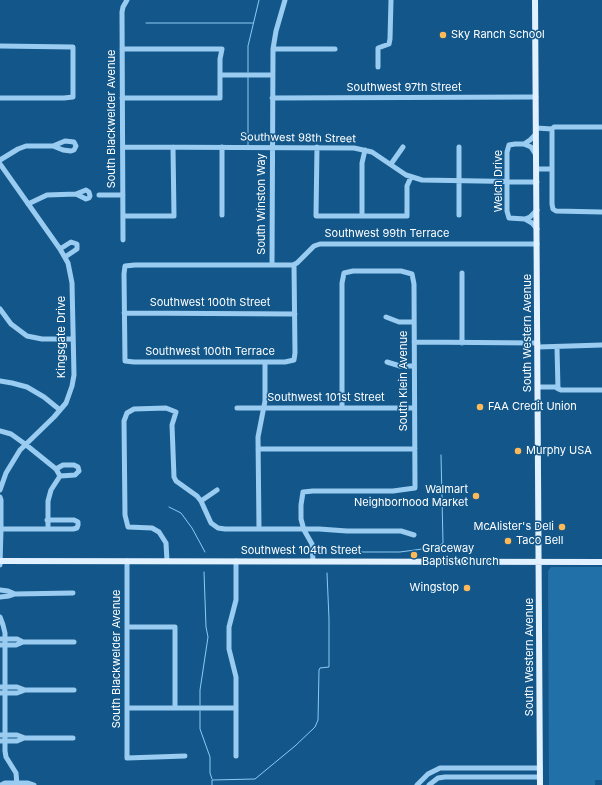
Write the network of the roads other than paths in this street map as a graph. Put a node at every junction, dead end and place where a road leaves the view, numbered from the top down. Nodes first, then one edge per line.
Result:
1 (127, 0) edge
2 (285, 0) edge
3 (391, 0) edge
4 (535, 0) edge
5 (0, 46) edge
6 (122, 49) junction
7 (273, 49) junction
8 (335, 49) dead end
9 (378, 67) dead end
10 (220, 75) junction
11 (272, 75) junction
12 (536, 97) junction
13 (0, 98) edge
14 (122, 98) junction
15 (272, 98) junction
16 (602, 127) edge
17 (552, 129) junction
18 (536, 131) junction
19 (524, 144) junction
20 (53, 146) dead end
21 (123, 147) junction
22 (173, 147) junction
23 (222, 147) junction
24 (272, 147) junction
25 (317, 147) junction
26 (403, 147) dead end
27 (459, 147) dead end
28 (365, 150) junction
29 (536, 155) junction
30 (0, 160) edge
31 (0, 164) edge
32 (391, 164) junction
33 (552, 169) junction
34 (536, 170) junction
35 (411, 177) junction
36 (459, 181) junction
37 (507, 181) junction
38 (537, 182) junction
39 (76, 194) dead end
40 (99, 195) dead end
41 (123, 195) junction
42 (28, 204) junction
43 (537, 210) junction
44 (602, 212) edge
45 (222, 215) dead end
46 (459, 215) dead end
47 (123, 216) junction
48 (362, 216) junction
49 (525, 219) junction
50 (537, 229) junction
51 (123, 240) dead end
52 (537, 244) junction
53 (60, 249) junction
54 (65, 257) junction
55 (272, 265) junction
56 (294, 265) junction
57 (462, 273) dead end
58 (0, 309) edge
59 (124, 313) junction
60 (295, 314) junction
61 (386, 317) dead end
62 (414, 322) junction
63 (73, 339) junction
64 (414, 342) junction
65 (462, 343) junction
66 (538, 345) junction
67 (602, 345) edge
68 (557, 347) junction
69 (265, 362) junction
70 (386, 362) dead end
71 (414, 366) junction
72 (0, 381) edge
73 (538, 387) junction
74 (558, 388) junction
75 (602, 390) edge
76 (237, 408) dead end
77 (264, 408) junction
78 (342, 408) junction
79 (414, 408) junction
80 (60, 410) junction
81 (0, 431) edge
82 (25, 444) junction
83 (258, 449) junction
84 (415, 449) junction
85 (56, 469) junction
86 (60, 476) junction
87 (1, 484) edge
88 (0, 490) edge
89 (217, 490) dead end
90 (0, 497) edge
91 (201, 501) junction
92 (48, 520) junction
93 (48, 528) junction
94 (1, 529) edge
95 (259, 529) junction
96 (304, 530) junction
97 (414, 535) dead end
98 (0, 561) edge
99 (127, 561) junction
100 (167, 561) junction
101 (236, 561) junction
102 (313, 561) junction
103 (539, 562) junction
104 (602, 562) edge
105 (0, 565) edge
106 (0, 590) edge
107 (73, 593) dead end
108 (15, 594) junction
109 (0, 597) edge
110 (0, 617) edge
111 (127, 627) junction
112 (2, 642) edge
113 (74, 642) dead end
114 (2, 687) edge
115 (25, 690) junction
116 (74, 690) dead end
117 (2, 693) edge
118 (127, 708) junction
119 (175, 708) junction
120 (236, 708) junction
121 (2, 738) edge
122 (73, 738) dead end
123 (185, 756) dead end
124 (236, 756) dead end
125 (540, 768) junction
126 (540, 777) junction
127 (17, 784) edge
128 (1, 785) edge
129 (34, 785) edge
130 (417, 785) edge
131 (429, 785) edge
132 (540, 785) edge

1 - 6 street, South Blackwelder Avenue
2 - 7 street, South Winston Way
3 - 9 street
4 - 12 main road, South Western Avenue
5 - 13 street
6 - 10 street
6 - 14 street, South Blackwelder Avenue
7 - 8 street
7 - 11 street, South Winston Way
10 - 11 street
10 - 14 street
11 - 15 street, South Winston Way
12 - 15 street, Southwest 97th Street
12 - 18 main road, South Western Avenue
14 - 21 street, South Blackwelder Avenue
15 - 24 street, South Winston Way
16 - 17 street
17 - 18 street
17 - 33 street
18 - 19 street, Welch Drive
18 - 29 main road, South Western Avenue
19 - 29 street
19 - 37 street, Welch Drive
20 - 30 street
21 - 22 street, Southwest 98th Street
21 - 41 street, South Blackwelder Avenue
22 - 23 street, Southwest 98th Street
22 - 47 street
23 - 24 street, Southwest 98th Street
23 - 45 street
24 - 25 street, Southwest 98th Street
24 - 55 street, South Winston Way
25 - 28 street, Southwest 98th Street
25 - 48 street
26 - 32 street
27 - 36 street
28 - 32 street, Southwest 98th Street
28 - 48 street
29 - 34 main road, South Western Avenue
31 - 42 street, Kingsgate Drive
32 - 35 street, Southwest 98th Street
33 - 34 street
33 - 44 street
34 - 38 main road, South Western Avenue
35 - 36 street, Southwest 98th Street
35 - 48 street
36 - 37 street, Southwest 98th Street
36 - 46 street
37 - 38 street, Southwest 98th Street
37 - 49 street, Welch Drive
38 - 43 main road, South Western Avenue
39 - 42 street
40 - 41 street
41 - 47 street, South Blackwelder Avenue
42 - 53 street, Kingsgate Drive
43 - 49 street
43 - 50 main road, South Western Avenue
47 - 51 street, South Blackwelder Avenue
49 - 50 street, Welch Drive
50 - 52 main road, South Western Avenue
52 - 56 street, Southwest 99th Terrace
52 - 66 main road, South Western Avenue
53 - 54 street, Kingsgate Drive
53 - 54 street
54 - 63 street, Kingsgate Drive
55 - 56 street
55 - 59 street
56 - 60 street
57 - 65 street
58 - 63 street
59 - 60 street, Southwest 100th Street
59 - 69 street, Southwest 100th Terrace
60 - 69 street, Southwest 100th Terrace
61 - 62 street
62 - 64 street, South Klein Avenue
62 - 78 street, South Klein Avenue
63 - 80 street, Kingsgate Drive
64 - 65 street
64 - 71 street, South Klein Avenue
65 - 66 street
66 - 68 street
66 - 73 main road, South Western Avenue
67 - 68 street
68 - 74 street
69 - 77 street
70 - 71 street
71 - 79 street, South Klein Avenue
72 - 80 street
73 - 74 street
73 - 103 main road, South Western Avenue
74 - 75 street
76 - 77 street, Southwest 101st Street
77 - 78 street, Southwest 101st Street
77 - 83 street
78 - 79 street, Southwest 101st Street
79 - 84 street, South Klein Avenue
80 - 82 street, Kingsgate Drive
81 - 82 street
82 - 85 street
82 - 87 street, Kingsgate Drive
83 - 84 street
83 - 95 street
84 - 96 street, South Klein Avenue
85 - 86 street
85 - 86 street
86 - 92 street
87 - 88 street, Kingsgate Drive
89 - 91 street
90 - 94 street
91 - 95 street
91 - 100 street
92 - 93 street
92 - 93 street
93 - 94 street
94 - 98 street
95 - 96 street
96 - 97 street
96 - 102 street
98 - 99 main road, Southwest 104th Street
98 - 105 street
99 - 100 main road, Southwest 104th Street
99 - 111 street, South Blackwelder Avenue
100 - 101 main road, Southwest 104th Street
101 - 102 main road, Southwest 104th Street
101 - 120 street
102 - 103 main road, Southwest 104th Street
103 - 104 main road, Southwest 104th Street
103 - 125 main road, South Western Avenue
106 - 108 street
107 - 108 street
108 - 109 street
110 - 112 street
111 - 118 street, South Blackwelder Avenue
111 - 119 street
112 - 113 street
112 - 114 street
114 - 115 street
114 - 117 street
115 - 116 street
115 - 117 street
117 - 121 street
118 - 119 street
118 - 123 street, South Blackwelder Avenue
119 - 120 street
120 - 124 street
121 - 122 street
121 - 127 street
125 - 126 main road, South Western Avenue
125 - 130 street
126 - 131 street
126 - 132 main road, South Western Avenue
127 - 128 street
127 - 129 street

